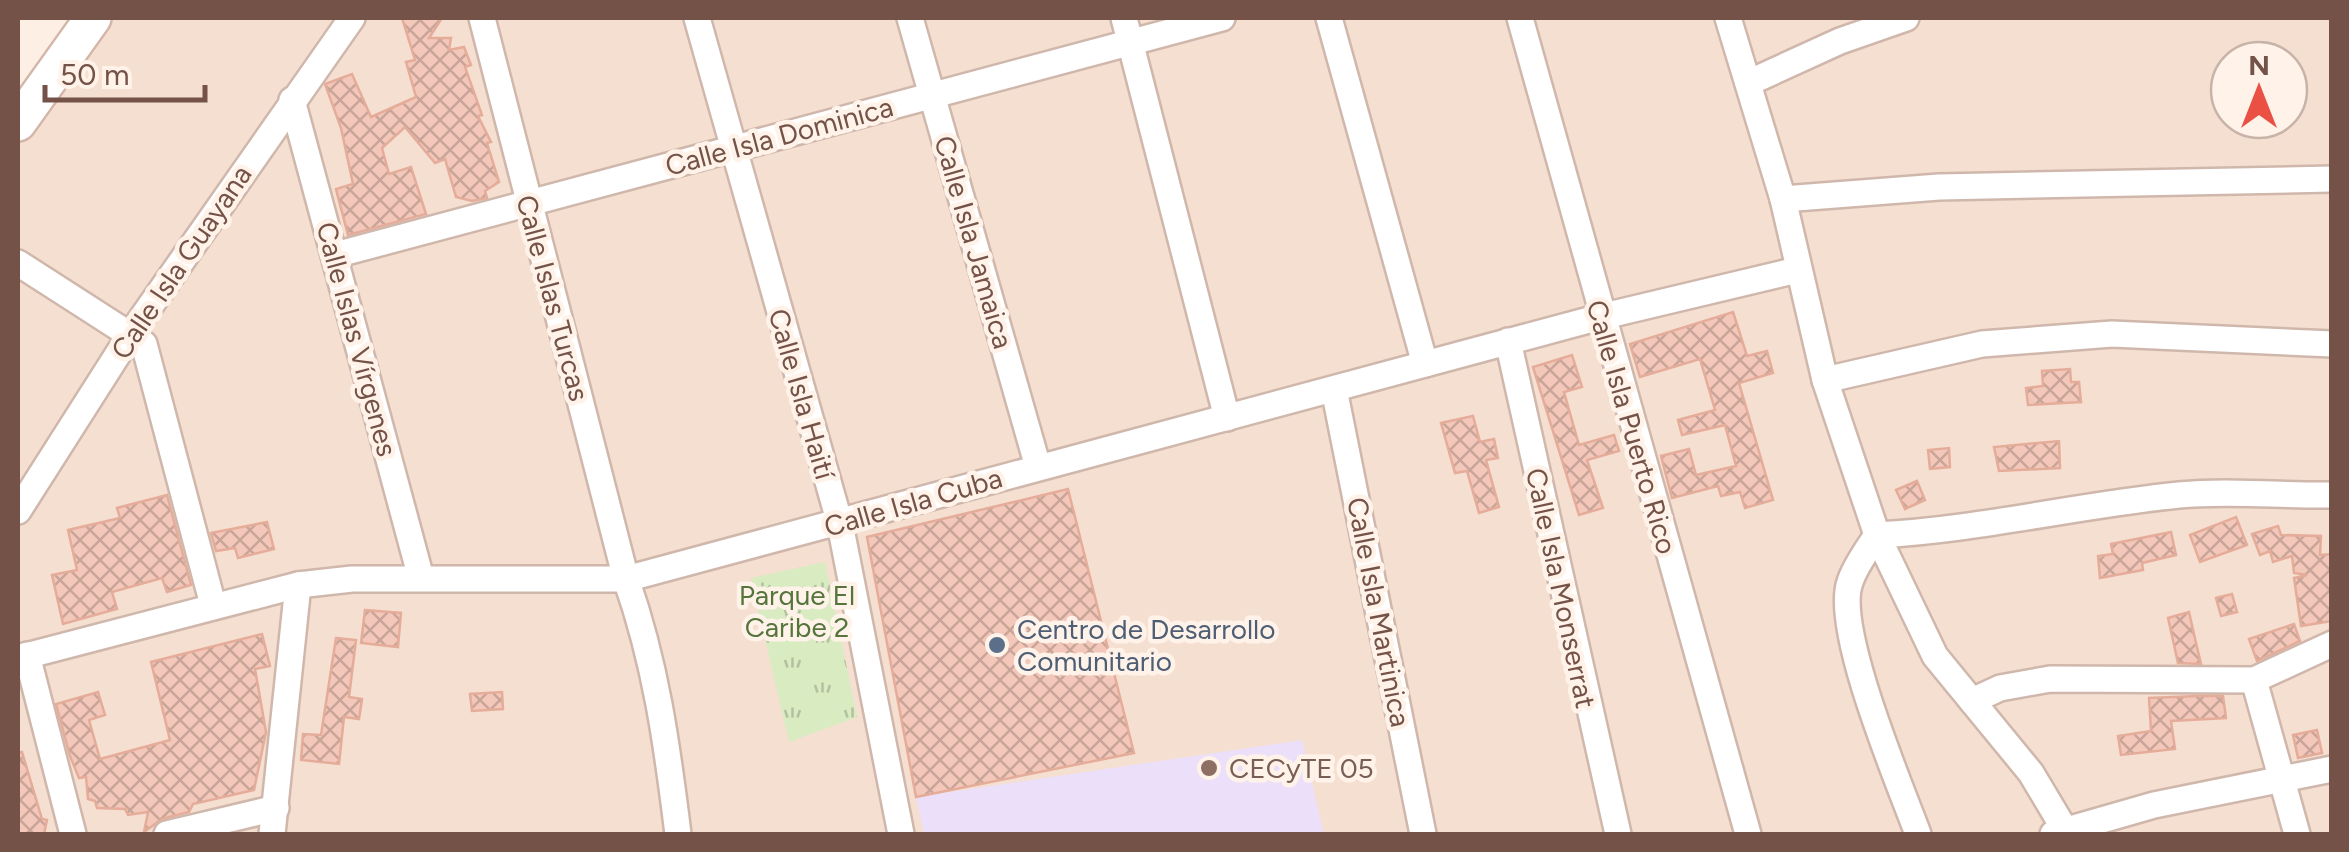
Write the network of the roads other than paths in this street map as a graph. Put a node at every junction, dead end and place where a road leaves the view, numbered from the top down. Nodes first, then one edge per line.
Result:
1 (92, 18) edge
2 (352, 18) edge
3 (482, 18) edge
4 (697, 18) edge
5 (910, 18) edge
6 (1222, 18) edge
7 (1329, 18) edge
8 (1520, 18) edge
9 (1728, 18) edge
10 (1906, 18) edge
11 (1127, 30) edge
12 (1748, 83) junction
13 (932, 95) junction
14 (292, 100) junction
15 (18, 124) edge
16 (731, 149) junction
17 (2332, 180) edge
18 (1783, 199) junction
19 (528, 204) junction
20 (335, 255) junction
21 (18, 264) edge
22 (1797, 270) junction
23 (1600, 317) junction
24 (132, 332) junction
25 (1508, 341) junction
26 (2332, 344) edge
27 (1425, 364) junction
28 (1825, 380) junction
29 (1334, 389) junction
30 (1227, 418) junction
31 (1038, 468) junction
32 (2332, 495) edge
33 (18, 511) edge
34 (840, 524) junction
35 (1877, 534) junction
36 (421, 578) junction
37 (626, 578) junction
38 (298, 585) junction
39 (213, 605) junction
40 (2332, 644) edge
41 (22, 656) edge
42 (2254, 680) junction
43 (1972, 701) junction
44 (2332, 769) edge
45 (2284, 780) junction
46 (276, 808) junction
47 (2059, 832) edge
48 (73, 834) edge
49 (167, 834) edge
50 (272, 834) edge
51 (678, 834) edge
52 (901, 834) edge
53 (1424, 834) edge
54 (1618, 834) edge
55 (1748, 834) edge
56 (1918, 834) edge
57 (2297, 834) edge

1 - 15 street
2 - 14 street, Calle Isla Guayana
3 - 19 street, Calle Islas Turcas
4 - 16 street, Calle Isla Haití
5 - 13 street, Calle Isla Jamaica
6 - 11 street, Calle Isla Dominica
7 - 27 street
8 - 23 street, Calle Isla Puerto Rico
9 - 12 street
10 - 12 street
11 - 13 street, Calle Isla Dominica
11 - 30 street
12 - 18 street
13 - 16 street, Calle Isla Dominica
13 - 31 street, Calle Isla Jamaica
14 - 20 street, Calle Islas Vírgenes
14 - 24 street, Calle Isla Guayana
16 - 19 street, Calle Isla Dominica
16 - 34 street, Calle Isla Haití
17 - 18 street
18 - 22 street
19 - 20 street, Calle Isla Dominica
19 - 37 street, Calle Islas Turcas
20 - 36 street, Calle Islas Vírgenes
21 - 24 street
22 - 23 street, Calle Isla Cuba
22 - 28 street
23 - 25 street, Calle Isla Cuba
23 - 55 street, Calle Isla Puerto Rico
24 - 33 street, Calle Isla Guayana
24 - 39 street
25 - 27 street, Calle Isla Cuba
25 - 54 street, Calle Isla Monserrat
26 - 28 street
27 - 29 street, Calle Isla Cuba
28 - 35 street
29 - 30 street, Calle Isla Cuba
29 - 53 street, Calle Isla Martinica
30 - 31 street, Calle Isla Cuba
31 - 34 street, Calle Isla Cuba
32 - 35 street
34 - 37 street, Calle Isla Cuba
34 - 52 street, Calle Isla Haití
35 - 43 street
35 - 56 street
36 - 37 street, Calle Isla Cuba
36 - 38 street, Calle Isla Cuba
37 - 51 street, Calle Islas Turcas
38 - 39 street, Calle Isla Cuba
38 - 46 street
39 - 41 street, Calle Isla Cuba
40 - 42 street
41 - 48 street
42 - 43 street
42 - 45 street
43 - 47 street
44 - 45 street
45 - 47 street
45 - 57 street
46 - 49 street
46 - 50 street

